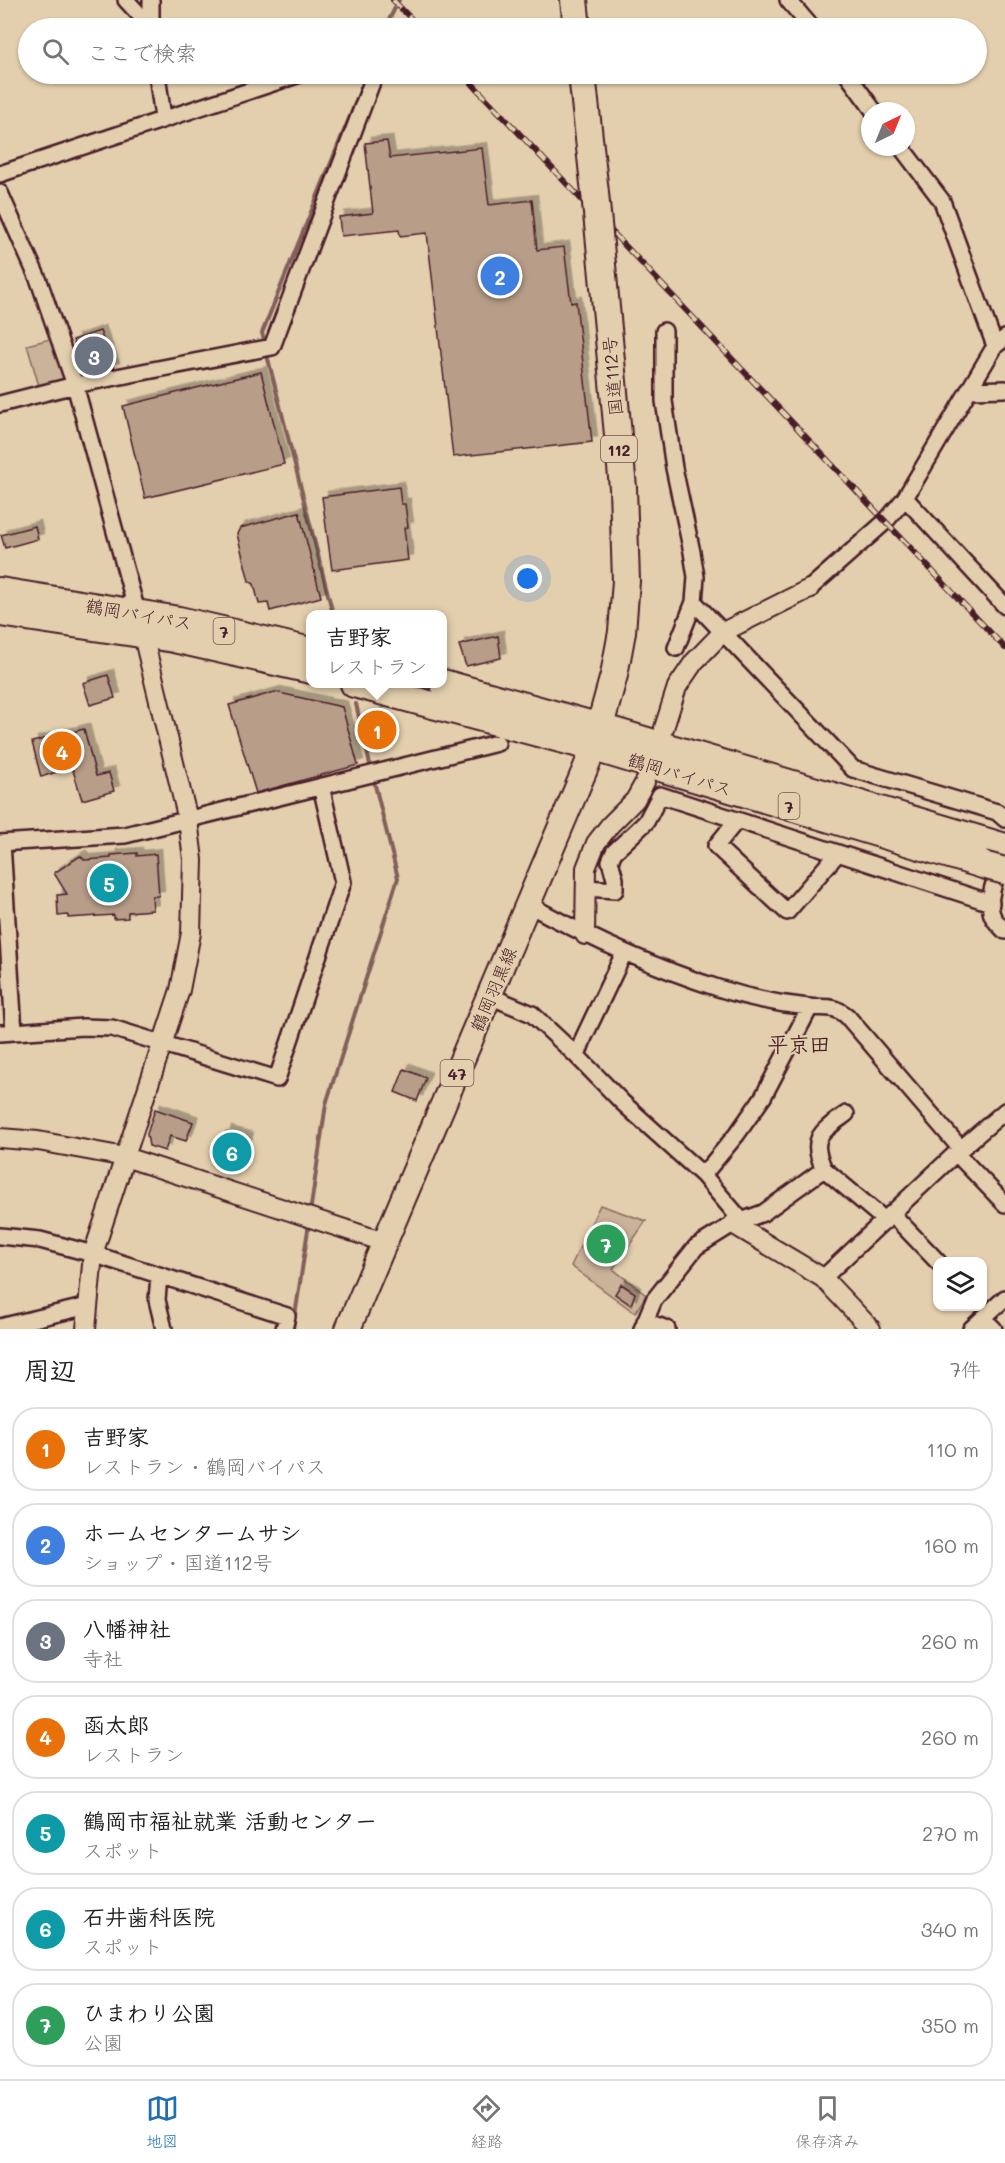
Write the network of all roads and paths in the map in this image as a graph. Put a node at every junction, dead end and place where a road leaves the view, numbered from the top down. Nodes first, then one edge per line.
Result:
1 (126, 0) edge
2 (151, 0) edge
3 (574, 0) edge
4 (788, 0) edge
5 (142, 18) edge
6 (151, 18) edge
7 (576, 18) edge
8 (803, 18) edge
9 (158, 84) edge
10 (269, 84) edge
11 (371, 84) edge
12 (583, 84) edge
13 (854, 84) edge
14 (867, 102) edge
15 (163, 118) junction
16 (908, 156) edge
17 (0, 174) edge
18 (0, 193) edge
19 (664, 331) dead end
20 (1000, 342) edge
21 (75, 385) junction
22 (1005, 389) edge
23 (970, 390) junction
24 (0, 404) edge
25 (905, 498) junction
26 (809, 589) joint
27 (0, 591) edge
28 (694, 602) junction
29 (1005, 606) edge
30 (0, 614) edge
31 (140, 623) junction
32 (723, 632) junction
33 (676, 648) dead end
34 (306, 650) edge
35 (306, 669) edge
36 (447, 684) edge
37 (372, 688) edge
38 (664, 728) dead end
39 (597, 737) junction
40 (498, 743) dead end
41 (645, 782) dead end
42 (321, 786) junction
43 (1005, 819) edge
44 (188, 820) junction
45 (737, 820) junction
46 (1, 843) edge
47 (838, 853) junction
48 (997, 855) edge
49 (586, 888) junction
50 (992, 903) junction
51 (529, 905) junction
52 (1005, 931) edge
53 (585, 935) junction
54 (624, 953) junction
55 (490, 996) junction
56 (810, 1008) junction
57 (7, 1033) edge
58 (163, 1044) junction
59 (577, 1056) junction
60 (1005, 1111) edge
61 (846, 1114) dead end
62 (0, 1138) edge
63 (959, 1151) junction
64 (125, 1158) junction
65 (824, 1169) junction
66 (703, 1175) junction
67 (1005, 1204) edge
68 (889, 1218) junction
69 (737, 1222) junction
70 (0, 1236) edge
71 (384, 1242) junction
72 (93, 1254) junction
73 (933, 1258) edge
74 (159, 1276) junction
75 (823, 1278) junction
76 (1005, 1298) edge
77 (88, 1306) junction
78 (986, 1317) edge
79 (644, 1325) edge
80 (0, 1328) edge
81 (86, 1329) edge
82 (164, 1329) edge
83 (285, 1329) edge
84 (348, 1329) edge
85 (667, 1329) edge
86 (871, 1329) edge
87 (971, 1329) edge

1 - 5 street
2 - 6 street
3 - 7 highway
4 - 8 street
9 - 15 street
10 - 15 street
11 - 21 street
12 - 39 highway, 国道112号 / 112, bridge
13 - 14 street
15 - 17 street
16 - 20 street
18 - 21 street
19 - 28 street
20 - 23 street
21 - 24 street
21 - 31 street
22 - 23 street
23 - 25 street
25 - 26 street
25 - 29 street
26 - 32 street
27 - 31 highway, 鶴岡バイパス / 7
28 - 32 street
28 - 33 street
30 - 31 highway, 鶴岡バイパス / 7
31 - 34 highway, 鶴岡バイパス / 7
31 - 35 highway, 鶴岡バイパス / 7
31 - 44 street
32 - 38 street
32 - 43 street
36 - 39 highway, 鶴岡バイパス / 7
37 - 39 highway, 鶴岡バイパス / 7
39 - 48 highway, 鶴岡バイパス / 7
39 - 51 main road, 鶴岡羽黒線 / 47
40 - 42 street
41 - 49 street
42 - 44 street
42 - 58 street
44 - 46 street
44 - 58 street
45 - 47 street
45 - 47 street
45 - 49 street
46 - 57 street
47 - 50 street
48 - 50 street
49 - 53 street
50 - 52 street
51 - 53 street
51 - 55 main road, 鶴岡羽黒線 / 47
53 - 54 street
54 - 56 street
54 - 59 street
55 - 59 street
55 - 71 main road, 鶴岡羽黒線 / 47
56 - 63 street
56 - 66 street
57 - 58 street
58 - 64 street
59 - 66 street
60 - 63 street
61 - 65 street
62 - 64 street
63 - 67 street
63 - 68 street
64 - 71 street
64 - 72 street
65 - 68 street
65 - 69 street
66 - 69 street
68 - 73 street
68 - 75 street
69 - 75 street
69 - 79 street
70 - 72 street
71 - 84 main road, 鶴岡羽黒線 / 47
72 - 74 street
72 - 77 street
74 - 82 street
74 - 83 street
75 - 86 street
76 - 78 street
77 - 80 street
77 - 81 street
78 - 87 street
79 - 85 street

